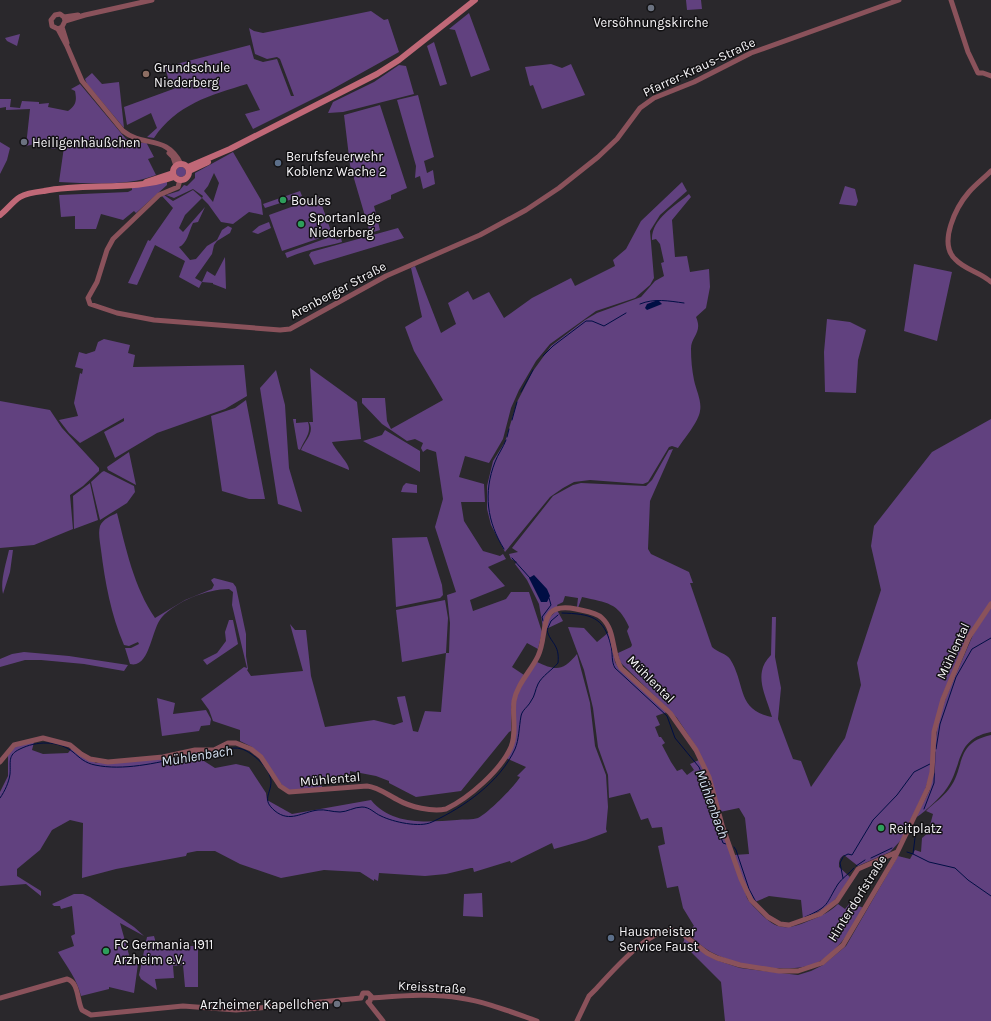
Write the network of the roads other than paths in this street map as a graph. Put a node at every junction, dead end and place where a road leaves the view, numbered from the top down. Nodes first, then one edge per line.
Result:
1 (152, 0) edge
2 (475, 0) edge
3 (899, 0) edge
4 (950, 0) edge
5 (64, 19) junction
6 (60, 28) junction
7 (991, 76) edge
8 (178, 165) junction
9 (188, 169) junction
10 (991, 171) edge
11 (176, 177) junction
12 (0, 215) edge
13 (497, 226) joint
14 (991, 282) edge
15 (991, 604) edge
16 (0, 762) edge
17 (897, 852) junction
18 (0, 998) edge
19 (361, 998) junction
20 (369, 1000) junction
21 (383, 1021) edge
22 (536, 1021) edge
23 (577, 1021) edge

1 - 5 street
2 - 9 main road
3 - 13 street, Pfarrer-Kraus-Straße
4 - 7 street
5 - 6 street
5 - 6 street
6 - 8 street
8 - 9 main road
8 - 11 main road
9 - 11 main road
10 - 14 street
11 - 12 main road
11 - 13 street, Arenberger Straße
15 - 17 street, Mühlental
16 - 17 street, Mühlental
17 - 23 street, Hinterdorfstraße
18 - 19 street, Kreisstraße
19 - 20 street
19 - 20 street, Kreisstraße
20 - 21 street
20 - 22 street, Kreisstraße

